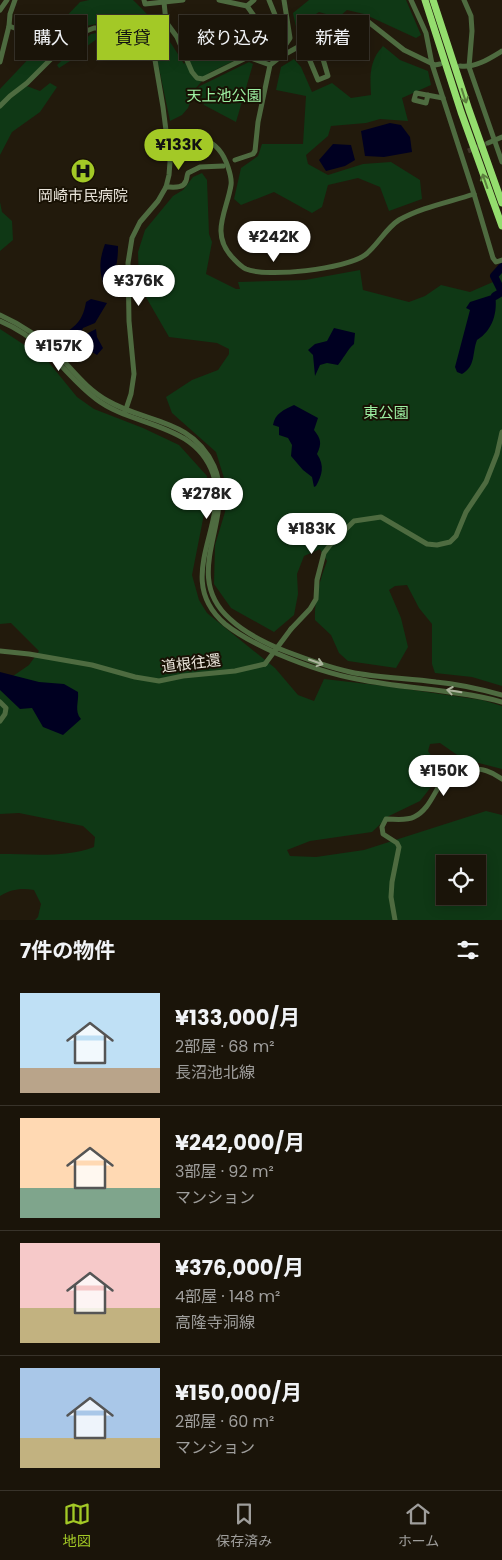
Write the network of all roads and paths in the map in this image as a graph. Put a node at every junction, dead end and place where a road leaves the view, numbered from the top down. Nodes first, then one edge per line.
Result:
1 (7, 0) edge
2 (15, 0) edge
3 (144, 0) edge
4 (174, 0) edge
5 (183, 0) edge
6 (219, 0) edge
7 (254, 0) edge
8 (270, 0) edge
9 (284, 0) edge
10 (412, 0) edge
11 (425, 0) edge
12 (433, 0) edge
13 (464, 0) edge
14 (164, 2) junction
15 (247, 6) junction
16 (0, 10) edge
17 (286, 15) edge
18 (287, 19) edge
19 (369, 22) edge
20 (9, 26) junction
21 (15, 28) edge
22 (287, 42) edge
23 (297, 47) edge
24 (502, 51) edge
25 (310, 60) edge
26 (323, 60) edge
27 (0, 62) edge
28 (432, 64) junction
29 (440, 64) dead end
30 (270, 66) junction
31 (460, 66) dead end
32 (468, 68) junction
33 (428, 95) dead end
34 (443, 98) junction
35 (0, 106) edge
36 (166, 137) junction
37 (502, 137) edge
38 (491, 142) junction
39 (468, 151) tunnel mouth
40 (461, 152) junction
41 (235, 160) dead end
42 (502, 162) edge
43 (223, 166) dead end
44 (166, 187) junction
45 (474, 194) junction
46 (502, 203) edge
47 (502, 226) edge
48 (502, 260) edge
49 (0, 315) edge
50 (0, 321) edge
51 (125, 411) junction
52 (502, 432) edge
53 (0, 651) edge
54 (502, 695) edge
55 (0, 702) edge
56 (502, 702) edge
57 (0, 721) edge
58 (502, 779) edge
59 (395, 920) edge

1 - 16 street
2 - 20 street
3 - 14 street
4 - 5 street
4 - 14 street
6 - 15 street
7 - 15 street
8 - 15 street
9 - 17 street
10 - 28 street
47 -> 11 highway
12 -> 46 highway
13 - 32 street
14 - 30 street
18 - 22 street
19 - 28 street
20 - 21 street
20 - 27 street
23 - 30 street
24 - 32 street
25 - 26 street
28 - 29 street
28 - 34 street
30 - 41 street
31 - 32 street
32 - 38 street
33 - 34 street
34 - 40 street
35 - 36 street
36 - 44 street
36 - 45 street
37 - 38 street
38 - 42 street
39 - 40 street
40 - 45 street
43 - 44 street
44 - 51 street
45 - 48 street
49 - 51 street
50 - 51 street
51 -> 54 street
56 -> 51 street
52 - 53 street, 道根往還, bridge
55 - 57 street
58 - 59 street

